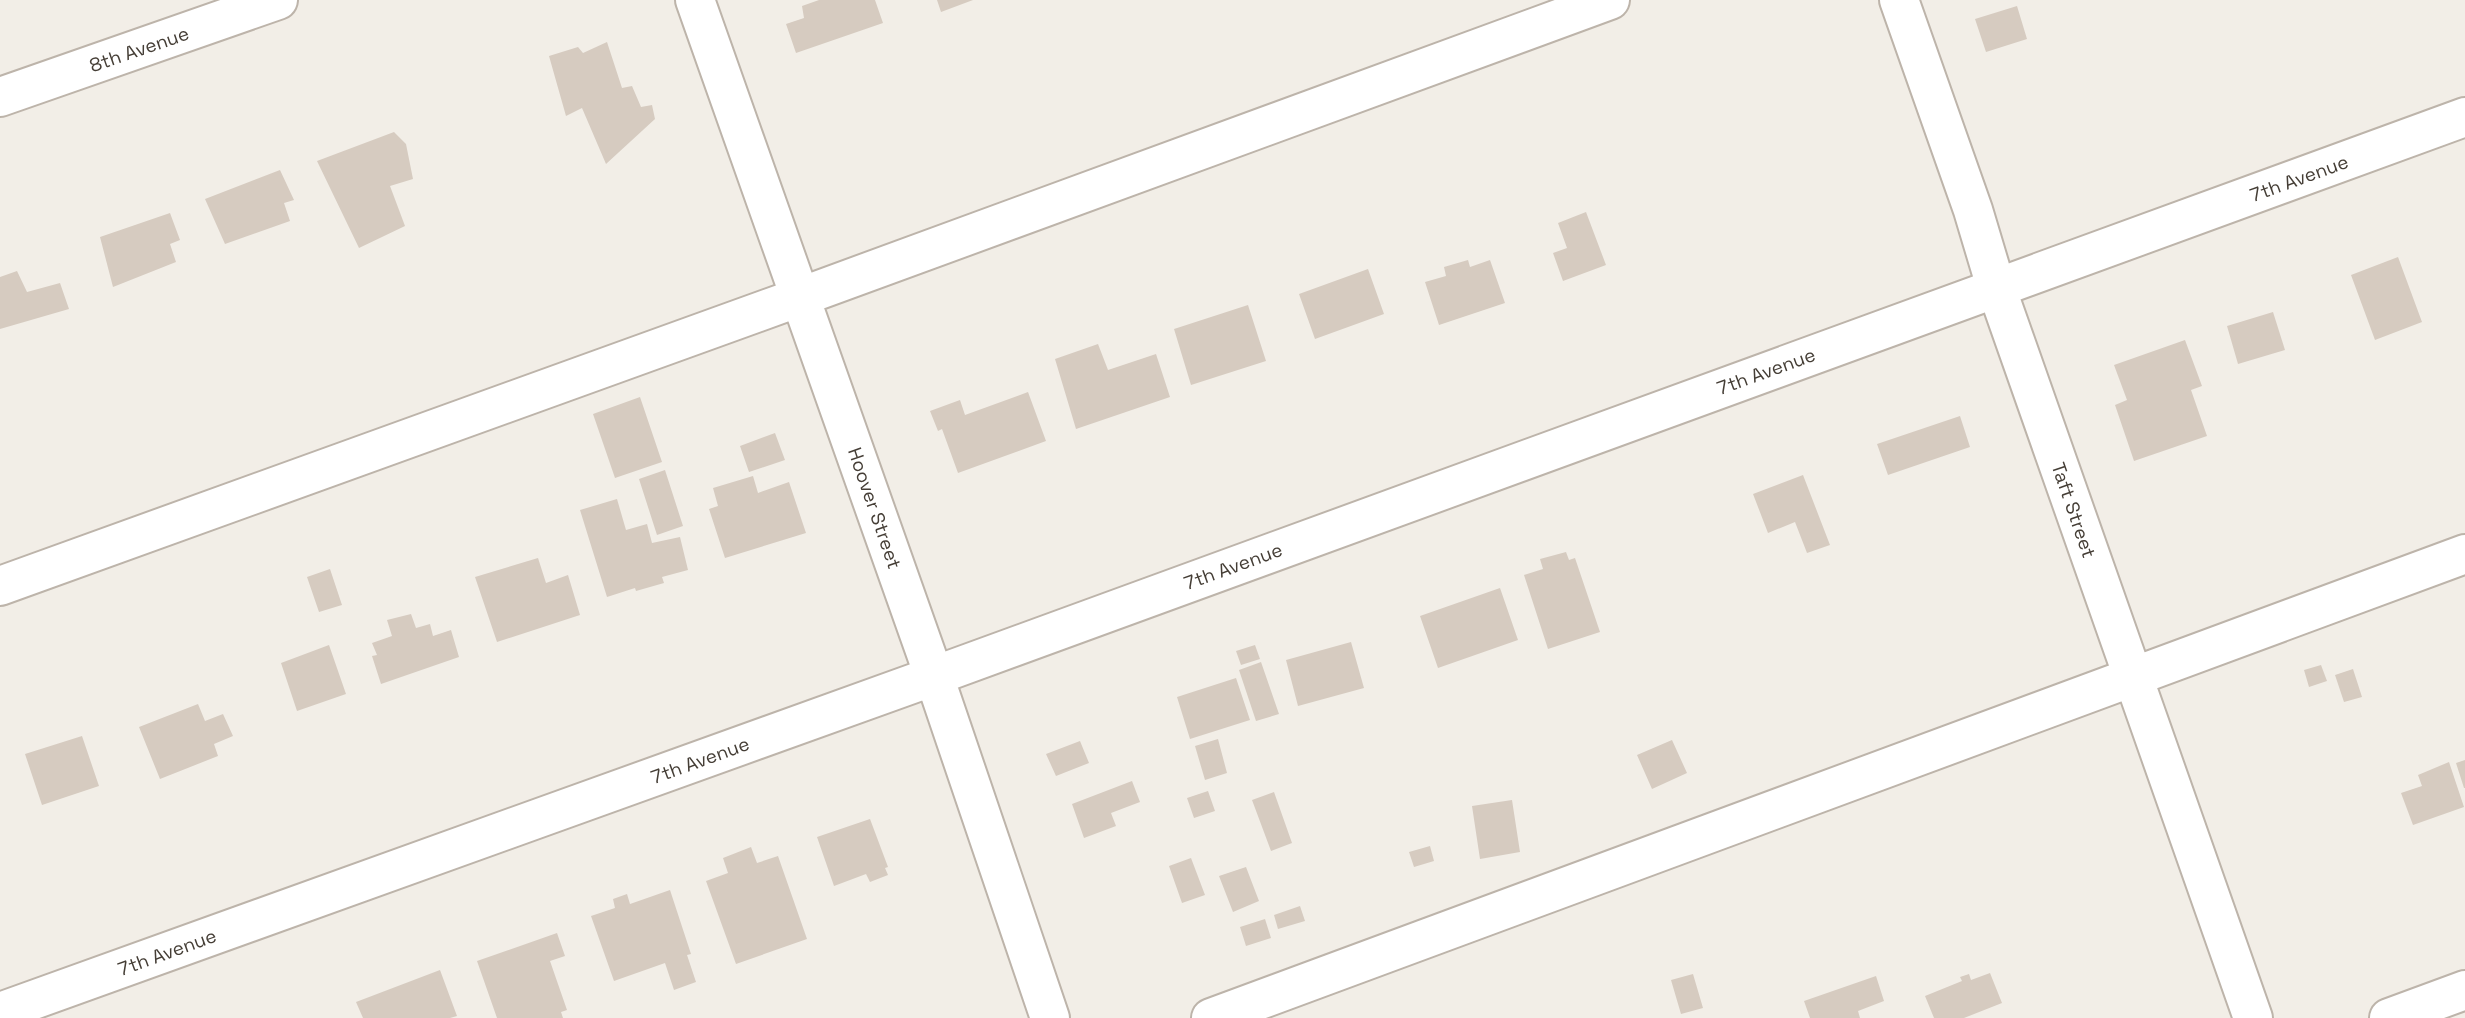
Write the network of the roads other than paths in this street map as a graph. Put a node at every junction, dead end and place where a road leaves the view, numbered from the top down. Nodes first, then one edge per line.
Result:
1 (278, 0) edge
2 (695, 0) edge
3 (1609, 0) edge
4 (1899, 0) edge
5 (0, 97) edge
6 (2465, 117) edge
7 (1996, 287) junction
8 (800, 297) junction
9 (2465, 554) edge
10 (0, 586) edge
11 (934, 676) junction
12 (2133, 676) junction
13 (2465, 990) edge
14 (0, 1012) edge
15 (1050, 1018) edge
16 (1211, 1018) edge
17 (2253, 1018) edge
18 (2389, 1018) edge

1 - 5 street, 8th Avenue
2 - 8 street, Hoover Street
3 - 8 street
4 - 7 street, Taft Street
6 - 7 street, 7th Avenue
7 - 11 street, 7th Avenue
7 - 12 street, Taft Street
8 - 10 street
8 - 11 street, Hoover Street
9 - 12 street
11 - 14 street, 7th Avenue
11 - 15 street, Hoover Street
12 - 16 street
12 - 17 street, Taft Street
13 - 18 street

